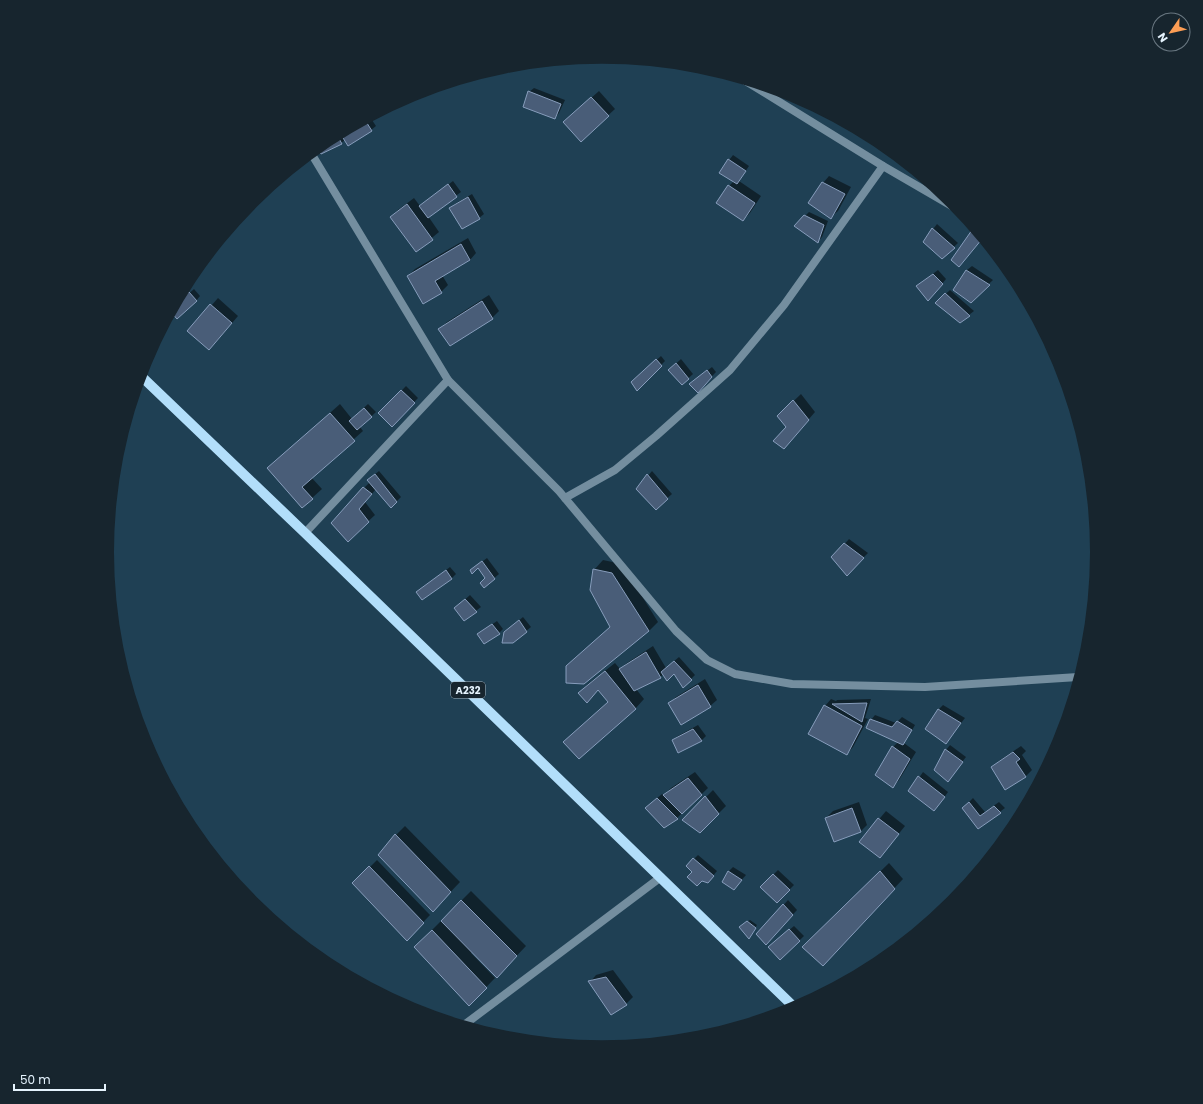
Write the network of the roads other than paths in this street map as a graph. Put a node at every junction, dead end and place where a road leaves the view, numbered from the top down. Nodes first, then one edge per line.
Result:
1 (763, 92) edge
2 (313, 158) edge
3 (883, 166) junction
4 (936, 197) edge
5 (145, 380) edge
6 (448, 380) junction
7 (565, 498) junction
8 (306, 533) junction
9 (1073, 677) edge
10 (661, 877) junction
11 (789, 1002) edge
12 (469, 1021) edge

1 - 3 street
2 - 6 street
3 - 4 street
3 - 7 street
5 - 8 main road, A232
6 - 7 street
6 - 8 street
7 - 9 street
8 - 10 main road, A232
10 - 11 main road, A232
10 - 12 street

